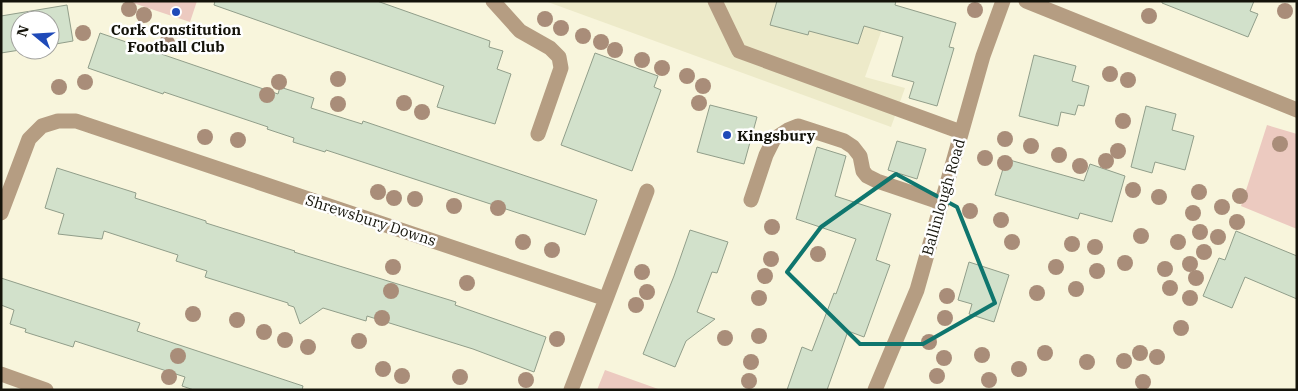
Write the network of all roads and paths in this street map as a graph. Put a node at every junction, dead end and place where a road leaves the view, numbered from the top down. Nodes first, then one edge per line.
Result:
1 (493, 1) edge
2 (715, 1) edge
3 (1003, 1) edge
4 (1026, 1) edge
5 (1297, 110) edge
6 (961, 132) junction
7 (538, 134) dead end
8 (647, 191) dead end
9 (751, 200) dead end
10 (942, 203) junction
11 (1, 213) edge
12 (606, 299) junction
13 (1, 374) edge
14 (46, 390) edge
15 (571, 390) edge
16 (876, 390) edge

1 - 7 street
2 - 6 street
3 - 6 street, Ballinlough Road
4 - 5 street
6 - 10 street, Ballinlough Road
8 - 12 street
9 - 10 street
10 - 16 street, Ballinlough Road
11 - 12 street, Shrewsbury Downs
12 - 15 street
13 - 14 street

